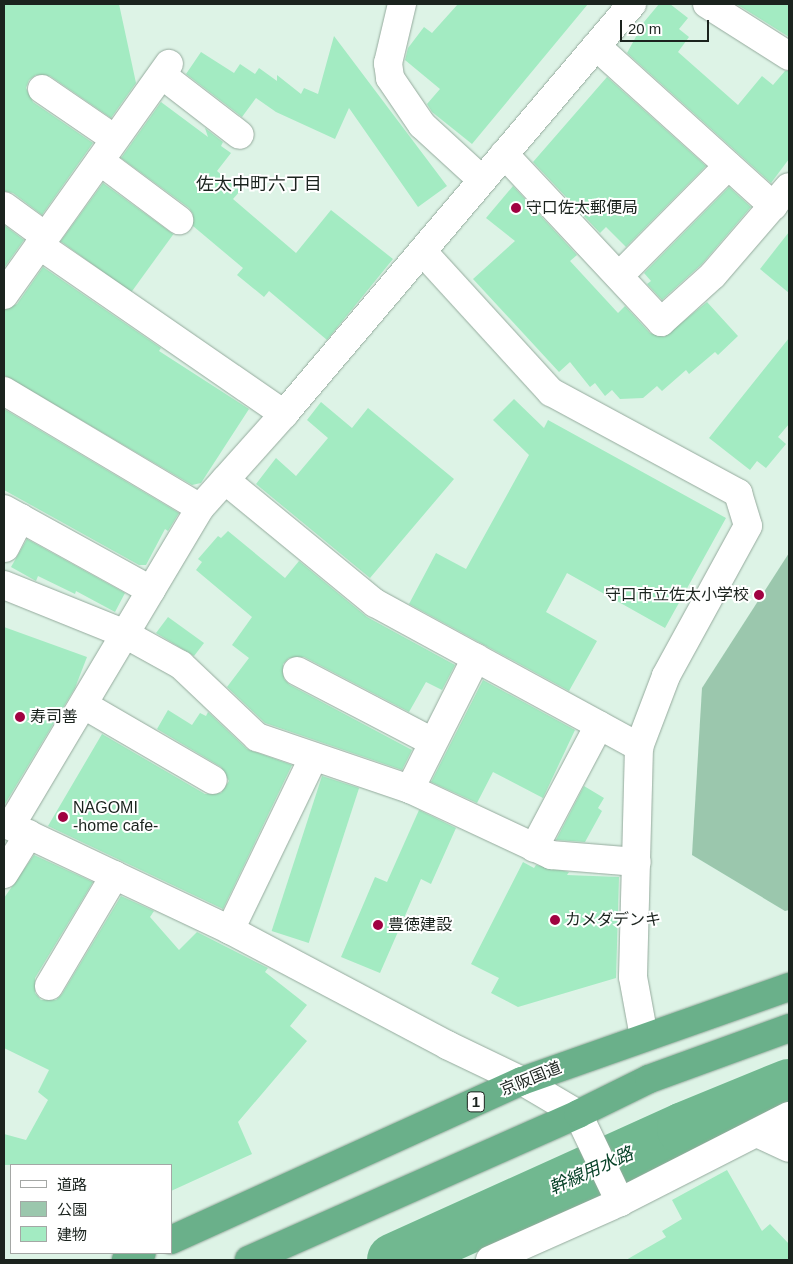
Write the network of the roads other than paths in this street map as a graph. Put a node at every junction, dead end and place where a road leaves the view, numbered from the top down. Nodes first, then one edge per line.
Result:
1 (632, 4) edge
2 (707, 4) edge
3 (408, 6) edge
4 (596, 46) junction
5 (789, 56) edge
6 (42, 89) dead end
7 (240, 135) dead end
8 (107, 150) junction
9 (504, 154) junction
10 (728, 166) junction
11 (482, 180) junction
12 (781, 196) edge
13 (4, 206) edge
14 (179, 220) dead end
15 (42, 240) junction
16 (423, 252) junction
17 (619, 276) junction
18 (4, 295) edge
19 (4, 391) edge
20 (284, 414) junction
21 (225, 480) junction
22 (200, 508) junction
23 (12, 514) edge
24 (5, 548) edge
25 (4, 584) edge
26 (152, 590) junction
27 (125, 634) junction
28 (476, 658) junction
29 (297, 671) dead end
30 (84, 705) junction
31 (599, 725) junction
32 (433, 742) junction
33 (639, 747) junction
34 (313, 758) junction
35 (213, 780) dead end
36 (410, 789) junction
37 (15, 828) edge
38 (534, 848) junction
39 (637, 862) junction
40 (4, 874) edge
41 (115, 875) junction
42 (230, 930) junction
43 (49, 986) dead end
44 (789, 988) edge
45 (789, 1028) edge
46 (644, 1037) junction
47 (522, 1080) junction
48 (578, 1114) junction
49 (789, 1116) edge
50 (757, 1133) junction
51 (789, 1148) edge
52 (615, 1191) junction
53 (172, 1240) edge
54 (140, 1254) edge
55 (126, 1260) edge
56 (249, 1260) edge
57 (490, 1260) edge

1 - 4 street
2 - 5 street
3 - 11 street
4 - 9 street
4 - 10 street
6 - 8 street
7 - 8 street
8 - 14 street
8 - 15 street
9 - 11 street
9 - 17 street
10 - 12 street
10 - 17 street
11 - 16 street
12 - 17 street
13 - 15 street
15 - 18 street
15 - 20 street
16 - 20 street
16 - 33 street
19 - 22 street
20 - 21 street
21 - 22 street
21 - 28 street
22 - 26 street
23 - 24 street
23 - 26 street
25 - 27 street
26 - 27 street
27 - 30 street
27 - 34 street
28 - 31 street
28 - 32 street
29 - 32 street
30 - 35 street
30 - 37 street
31 - 33 street
31 - 38 street
32 - 36 street
33 - 39 street
34 - 36 street
34 - 42 street
36 - 38 street
37 - 40 street
37 - 41 street
38 - 39 street
39 - 46 street
41 - 42 street
41 - 43 street
42 - 47 street
44 - 46 highway, 京阪国道 / 1
45 - 48 highway
46 - 47 highway, 京阪国道 / 1
47 - 48 street
47 - 53 highway, 京阪国道 / 1
48 - 52 street
48 - 56 highway
49 - 50 street
50 - 51 street
50 - 52 street
52 - 57 street
54 - 55 highway

